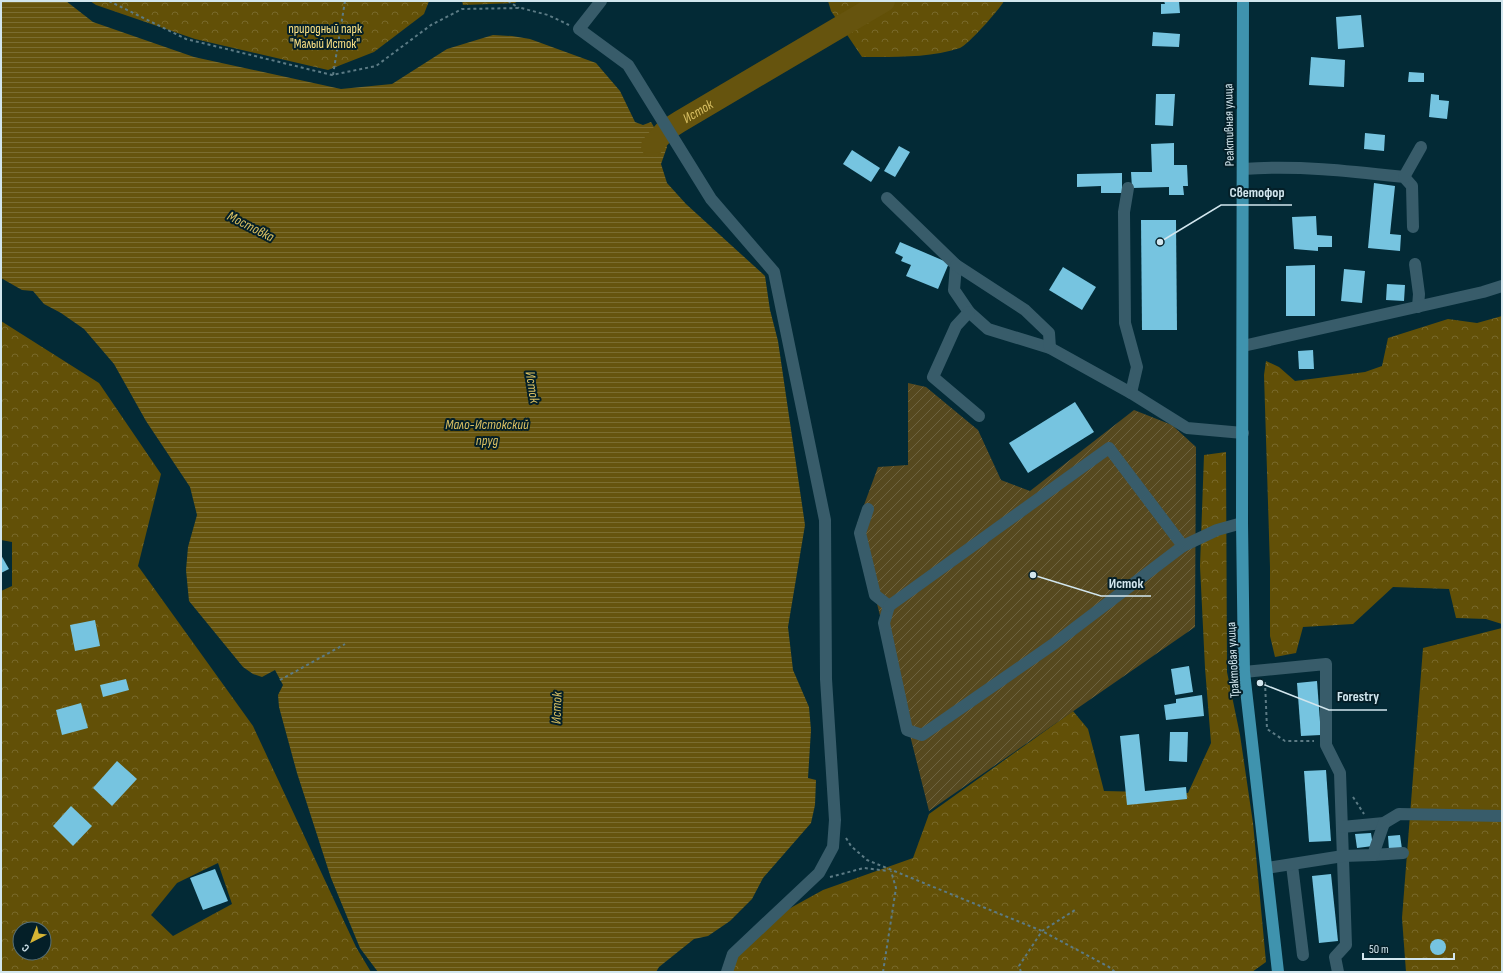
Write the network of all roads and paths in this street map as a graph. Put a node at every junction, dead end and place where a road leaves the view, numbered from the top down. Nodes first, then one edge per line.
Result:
1 (108, 1) edge
2 (345, 1) edge
3 (508, 1) edge
4 (601, 1) edge
5 (1243, 1) edge
6 (521, 8) junction
7 (579, 29) junction
8 (332, 75) junction
9 (1421, 148) dead end
10 (1242, 169) junction
11 (1404, 177) junction
12 (1128, 188) dead end
13 (886, 198) dead end
14 (1413, 227) dead end
15 (1416, 264) dead end
16 (956, 265) junction
17 (1502, 286) edge
18 (1418, 307) junction
19 (969, 312) junction
20 (1243, 346) junction
21 (1050, 348) junction
22 (1131, 393) junction
23 (979, 416) dead end
24 (1244, 434) junction
25 (868, 509) dead end
26 (1242, 523) junction
27 (1183, 546) junction
28 (889, 606) junction
29 (345, 644) dead end
30 (1244, 672) junction
31 (280, 680) dead end
32 (1265, 682) dead end
33 (1326, 745) junction
34 (1341, 789) junction
35 (1502, 816) edge
36 (835, 820) junction
37 (1384, 823) junction
38 (1371, 824) junction
39 (1342, 827) junction
40 (1403, 853) dead end
41 (1343, 856) junction
42 (1373, 856) junction
43 (1292, 865) junction
44 (1267, 868) junction
45 (891, 871) junction
46 (819, 873) junction
47 (1076, 910) dead end
48 (1042, 931) junction
49 (1303, 955) dead end
50 (726, 972) edge
51 (882, 972) edge
52 (1021, 972) edge
53 (1115, 972) edge
54 (1278, 972) edge
55 (1338, 972) edge

1 - 8 path
2 - 8 path
3 - 6 path
4 - 7 lane
5 - 10 main road, Реактивная улица
6 - 7 path
6 - 8 path
7 - 36 lane
9 - 11 lane
10 - 11 lane
10 - 20 main road, Реактивная улица
11 - 14 lane
12 - 22 lane
13 - 16 lane
15 - 18 lane
16 - 19 lane
16 - 21 lane
17 - 18 lane
18 - 20 lane
19 - 21 lane
19 - 23 lane
20 - 24 main road, Трактовая улица
21 - 22 lane
22 - 24 lane
24 - 26 main road, Трактовая улица
25 - 28 lane
26 - 27 lane
26 - 30 main road, Трактовая улица
27 - 28 lane
27 - 28 lane
29 - 31 path
30 - 33 lane
30 - 44 main road, Трактовая улица
32 - 33 path
33 - 34 lane
34 - 38 path
34 - 39 lane
35 - 37 lane
36 - 45 path
36 - 46 lane
37 - 38 lane
37 - 42 lane
38 - 39 lane
39 - 41 lane
40 - 42 lane
41 - 42 lane
41 - 43 lane
41 - 55 lane
43 - 44 lane
43 - 49 lane
44 - 54 main road, Трактовая улица
45 - 46 path
45 - 48 path
45 - 51 path
46 - 50 lane
47 - 48 path
48 - 52 path
48 - 53 path

